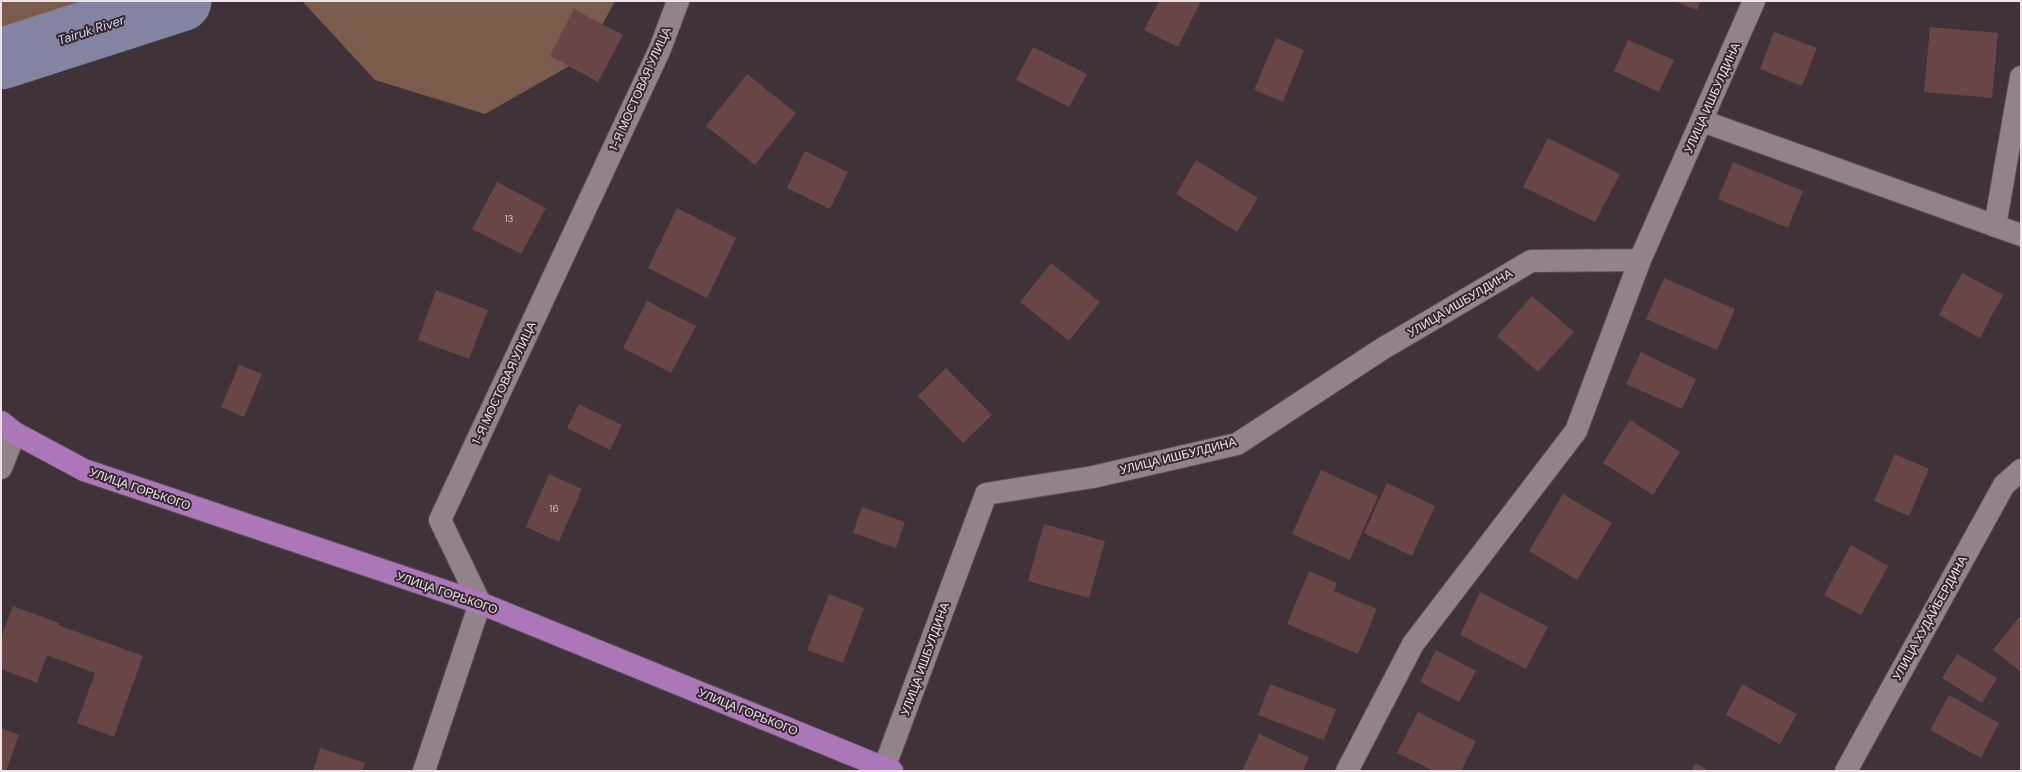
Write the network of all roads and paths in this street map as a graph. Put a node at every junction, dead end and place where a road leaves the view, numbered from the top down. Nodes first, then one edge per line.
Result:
1 (678, 1) edge
2 (1754, 1) edge
3 (2021, 77) edge
4 (1702, 121) junction
5 (1995, 226) junction
6 (2021, 235) edge
7 (1640, 260) junction
8 (6, 432) edge
9 (1, 468) edge
10 (2021, 470) edge
11 (480, 603) junction
12 (887, 770) edge
13 (424, 771) edge
14 (1347, 771) edge
15 (1846, 771) edge

1 - 11 street, 1-Я МОСТОВАЯ УЛИЦА
2 - 4 street, УЛИЦА ИШБУЛДИНА
3 - 5 street
4 - 5 street
4 - 7 street, УЛИЦА ИШБУЛДИНА
5 - 6 street
7 - 12 street, УЛИЦА ИШБУЛДИНА
7 - 14 street, УЛИЦА ИШБУЛДИНА
8 - 9 street
8 - 11 main road, УЛИЦА ГОРЬКОГО
10 - 15 street, УЛИЦА ХУДАЙБЕРДИНА
11 - 12 main road, УЛИЦА ГОРЬКОГО
11 - 13 street

